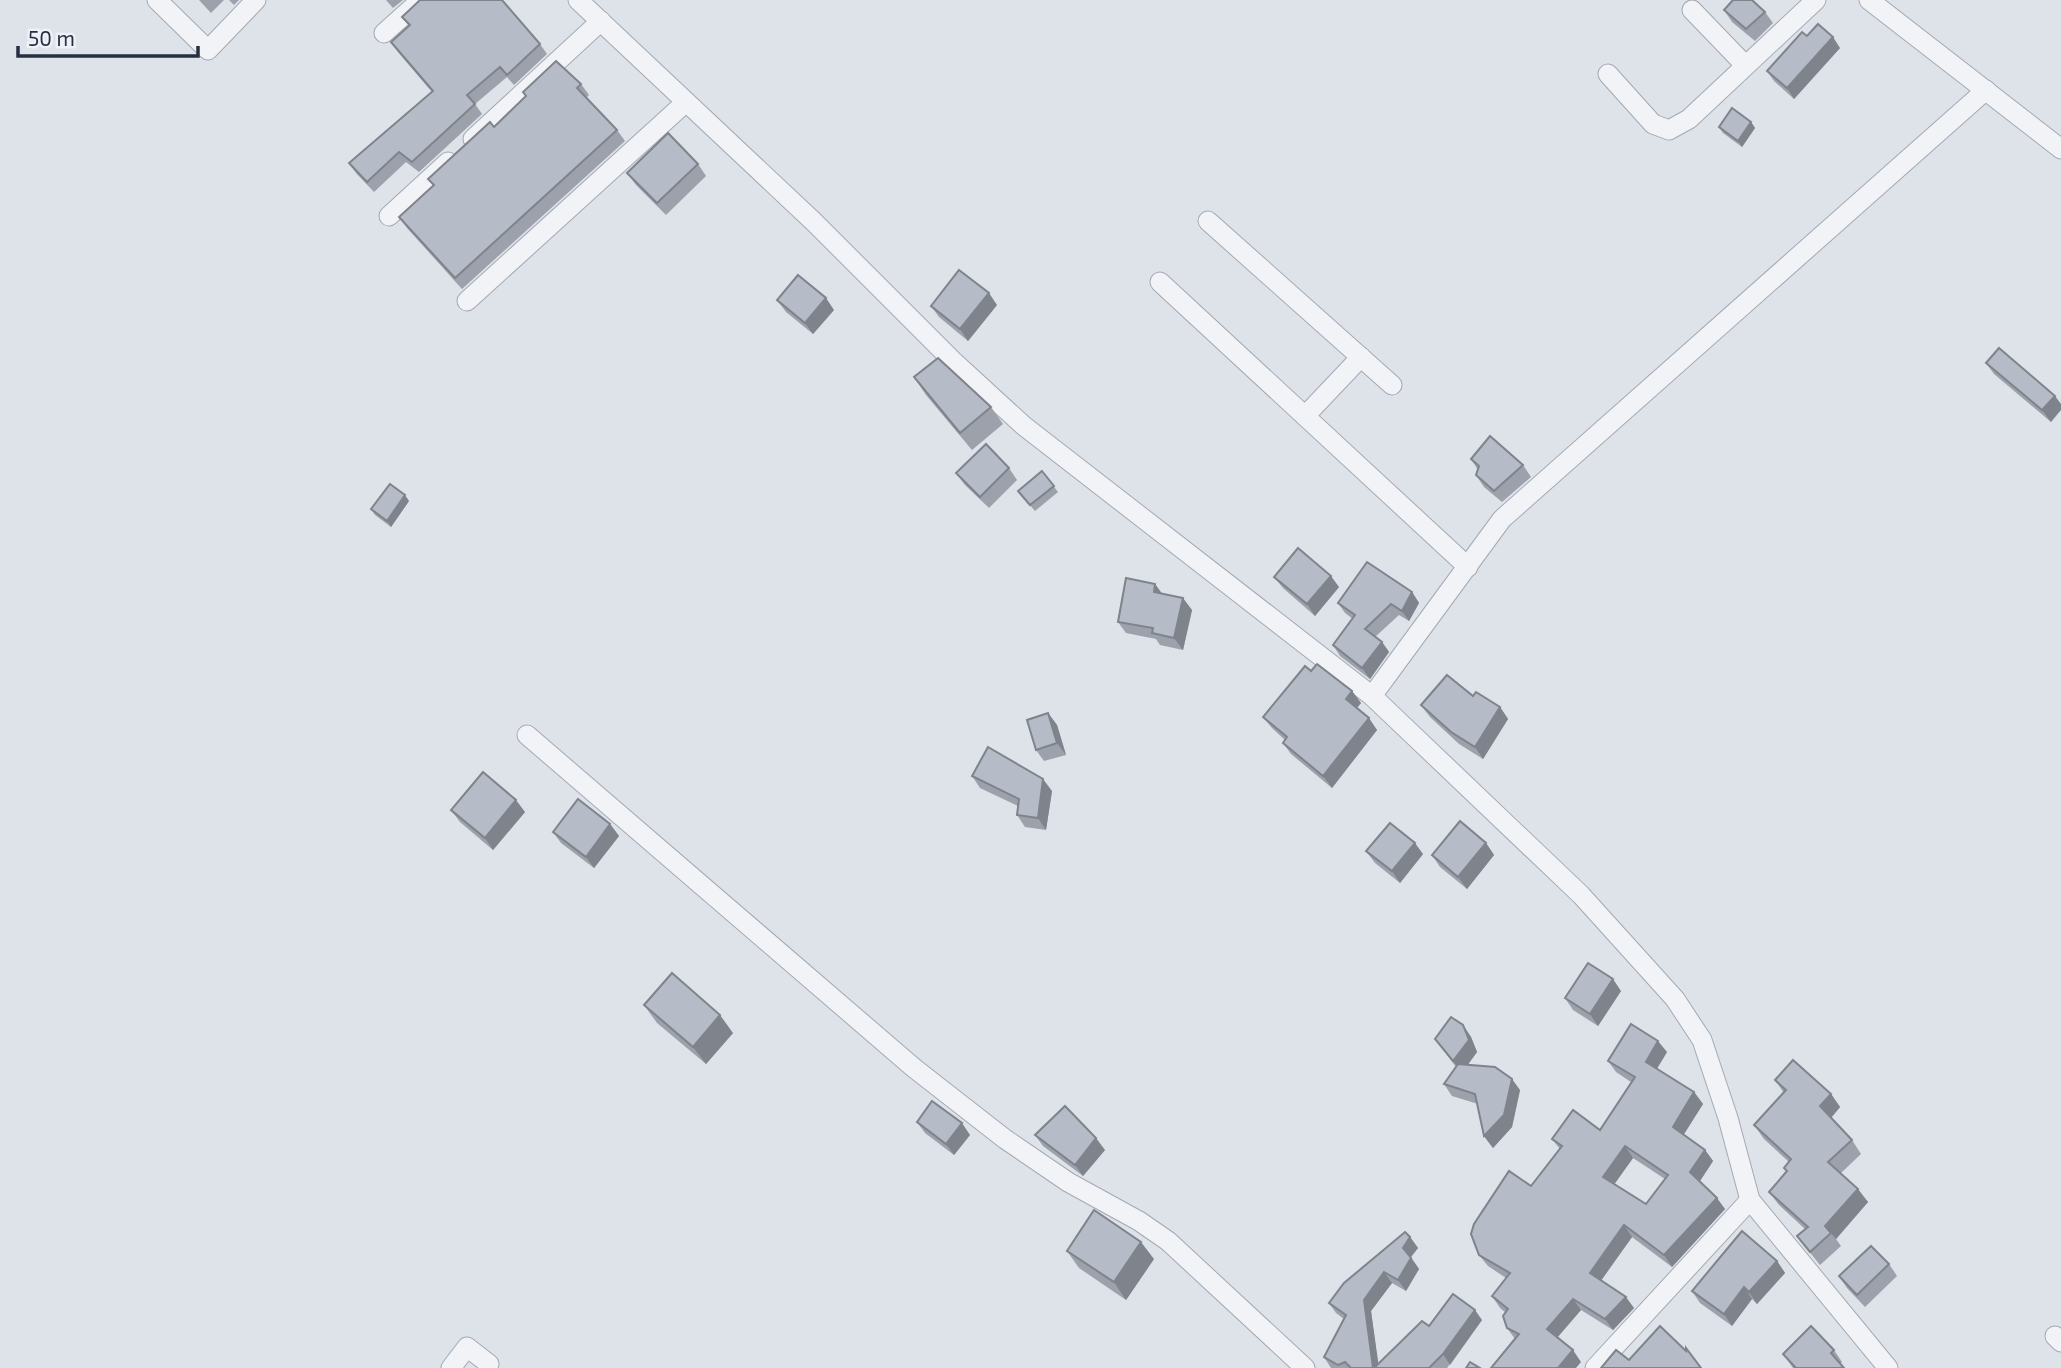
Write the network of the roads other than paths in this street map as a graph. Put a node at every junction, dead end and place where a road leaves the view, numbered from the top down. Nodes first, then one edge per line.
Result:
1 (157, 0) edge
2 (256, 0) edge
3 (421, 0) edge
4 (578, 0) edge
5 (1816, 0) edge
6 (1869, 0) edge
7 (1692, 10) dead end
8 (601, 21) junction
9 (384, 33) dead end
10 (1745, 65) junction
11 (1608, 74) dead end
12 (1986, 90) junction
13 (686, 102) junction
14 (2061, 149) edge
15 (389, 216) dead end
16 (1208, 222) dead end
17 (1160, 282) dead end
18 (467, 301) dead end
19 (1361, 357) junction
20 (1392, 385) dead end
21 (1305, 416) junction
22 (1468, 567) junction
23 (1372, 696) junction
24 (527, 735) dead end
25 (1750, 1200) junction
26 (489, 1364) dead end
27 (451, 1368) edge
28 (1305, 1368) edge
29 (1595, 1368) edge
30 (1888, 1368) edge

1 - 2 street
3 - 9 street
4 - 8 street
5 - 10 street
6 - 12 street
7 - 10 street
8 - 13 street
8 - 15 street
10 - 11 street
12 - 14 street
12 - 22 street
13 - 18 street
13 - 23 street
16 - 19 street
17 - 21 street
19 - 20 street
19 - 21 street
21 - 22 street
22 - 23 street
23 - 25 street
24 - 28 street
25 - 29 street
25 - 30 street
26 - 27 street

